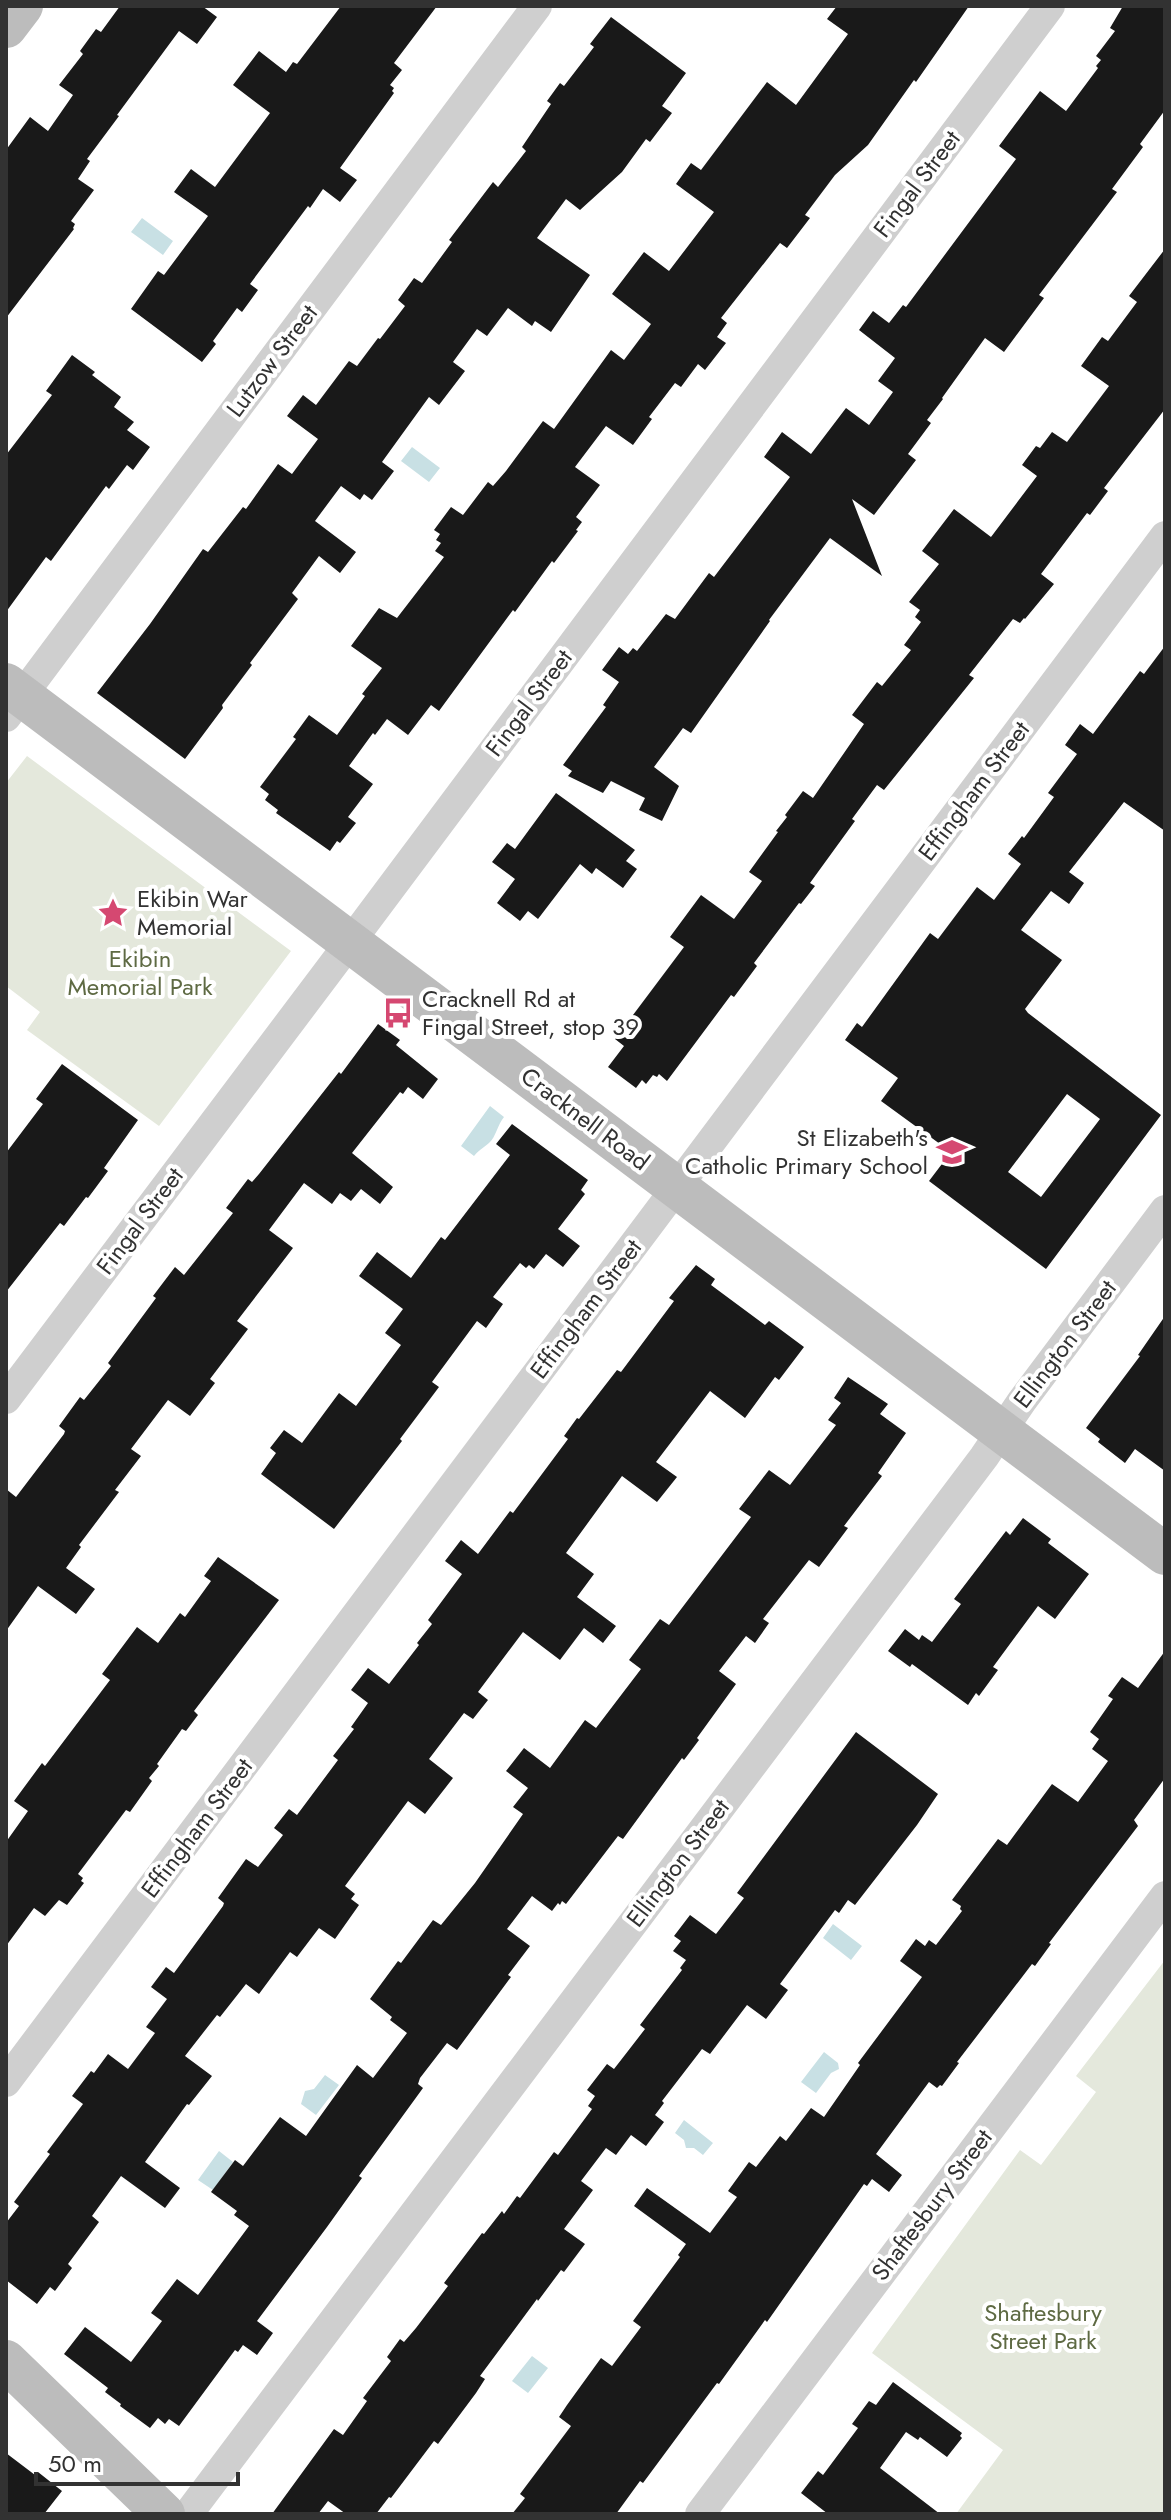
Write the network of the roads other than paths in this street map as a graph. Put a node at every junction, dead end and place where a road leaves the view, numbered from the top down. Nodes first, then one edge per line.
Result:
1 (22, 6) edge
2 (537, 6) edge
3 (1050, 6) edge
4 (6, 27) edge
5 (1165, 536) edge
6 (11, 699) edge
7 (350, 942) junction
8 (677, 1188) junction
9 (1165, 1210) edge
10 (6, 1399) edge
11 (1001, 1432) junction
12 (1165, 1554) edge
13 (1165, 1896) edge
14 (6, 2082) edge
15 (6, 2361) edge
16 (164, 2514) edge
17 (188, 2514) edge
18 (700, 2514) edge

1 - 4 street
2 - 6 street, Lutzow Street
3 - 7 street, Fingal Street
5 - 8 street, Effingham Street
6 - 7 street, Cracknell Road
7 - 8 street, Cracknell Road
7 - 10 street, Fingal Street
8 - 11 street, Cracknell Road
8 - 14 street, Effingham Street
9 - 11 street, Ellington Street
11 - 12 street, Cracknell Road
11 - 17 street, Ellington Street
13 - 18 street, Shaftesbury Street
15 - 16 street

